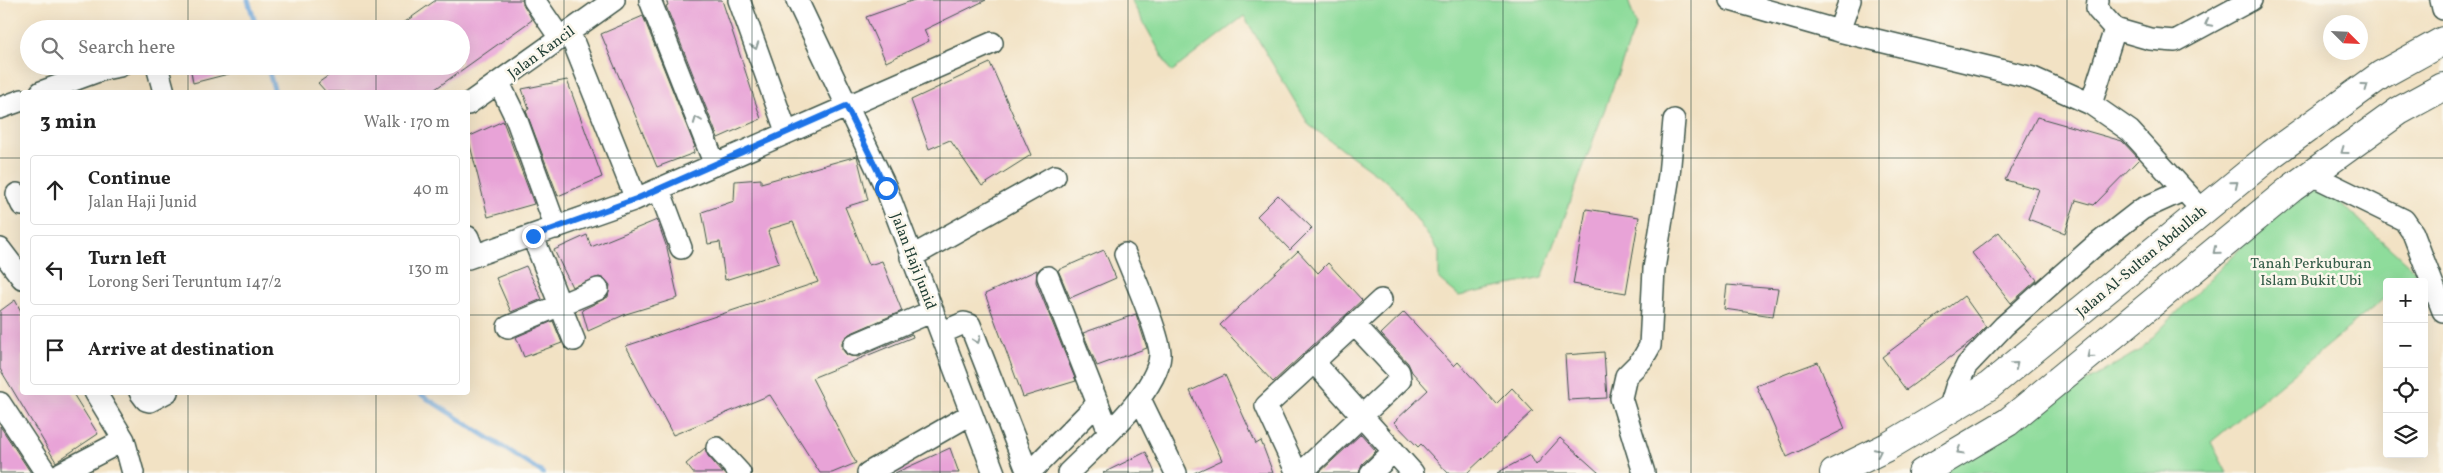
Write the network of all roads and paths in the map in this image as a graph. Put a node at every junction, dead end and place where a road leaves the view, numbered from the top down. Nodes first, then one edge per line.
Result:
1 (534, 0) edge
2 (614, 0) edge
3 (650, 0) edge
4 (739, 0) edge
5 (797, 0) edge
6 (1730, 0) edge
7 (1850, 0) edge
8 (2098, 0) edge
9 (2251, 0) edge
10 (2441, 0) edge
11 (2443, 9) edge
12 (2115, 29) junction
13 (1839, 31) junction
14 (564, 34) junction
15 (2443, 41) edge
16 (992, 43) dead end
17 (88, 75) edge
18 (159, 75) edge
19 (498, 83) junction
20 (2443, 87) edge
21 (46, 90) edge
22 (163, 90) edge
23 (20, 101) edge
24 (470, 103) edge
25 (2091, 104) junction
26 (846, 106) junction
27 (0, 108) edge
28 (1674, 120) dead end
29 (786, 132) junction
30 (715, 165) junction
31 (2312, 175) junction
32 (1055, 176) dead end
33 (659, 189) junction
34 (2184, 190) junction
35 (636, 199) junction
36 (2202, 210) junction
37 (556, 228) junction
38 (533, 236) junction
39 (681, 248) dead end
40 (0, 249) edge
41 (470, 250) edge
42 (1126, 254) dead end
43 (911, 257) junction
44 (12, 273) edge
45 (1048, 277) dead end
46 (598, 289) dead end
47 (1380, 300) dead end
48 (560, 303) junction
49 (932, 311) junction
50 (2443, 311) edge
51 (1354, 324) junction
52 (508, 327) dead end
53 (941, 333) junction
54 (574, 340) dead end
55 (854, 345) dead end
56 (1313, 361) junction
57 (98, 395) edge
58 (142, 395) edge
59 (161, 395) edge
60 (1140, 399) junction
61 (0, 403) edge
62 (1098, 404) junction
63 (1949, 410) junction
64 (971, 414) junction
65 (1363, 417) junction
66 (1109, 432) junction
67 (124, 440) junction
68 (717, 448) dead end
69 (1394, 451) junction
70 (46, 473) edge
71 (61, 473) edge
72 (133, 473) edge
73 (740, 473) edge
74 (868, 473) edge
75 (994, 473) edge
76 (1029, 473) edge
77 (1080, 473) edge
78 (1176, 473) edge
79 (1371, 473) edge
80 (1413, 473) edge
81 (1644, 473) edge
82 (1834, 473) edge
83 (1922, 473) edge

1 - 14 street
2 - 14 street, Jalan Kancil
30 -> 3 street
4 -> 29 street
5 - 26 street, Jalan Haji Junid
6 - 13 street
7 - 13 street
8 - 12 street
9 -> 12 street
10 - 11 street
12 - 25 street
13 - 25 street
14 - 19 street, Jalan Kancil
14 - 35 street
36 -> 15 main road, Jalan Al-Sultan Abdullah
16 - 26 street
17 - 21 street
18 - 22 street
19 - 24 street, Jalan Kancil
19 - 37 street
20 -> 31 main road
23 - 27 street
25 - 34 street
26 - 29 street
26 - 43 street, Jalan Haji Junid
28 - 81 street
29 - 30 street
30 - 33 street
31 - 50 street
31 -> 83 main road
32 - 43 street
33 - 35 street
33 - 39 street
34 - 36 street
34 - 63 street
35 - 37 street
63 -> 36 main road, Jalan Al-Sultan Abdullah
37 - 38 street
38 - 41 street
38 - 48 street
40 - 44 street
42 - 60 street
43 - 49 street, Jalan Haji Junid
45 - 62 street
46 - 48 street
47 - 51 street
48 - 52 street
48 - 54 street
49 - 53 street, Jalan Haji Junid
49 - 55 street
51 - 56 street
51 - 65 street
53 - 64 street, Jalan Haji Junid
53 -> 76 street
56 - 65 street
56 - 65 street
57 - 67 street
58 - 59 street
60 - 66 street
60 - 78 street
61 - 70 street
62 - 66 street
62 - 76 street
82 -> 63 main road, Jalan Al-Sultan Abdullah
64 - 74 street
64 - 75 street, Jalan Haji Junid
65 - 69 street
66 - 77 street
67 - 71 street
67 - 72 street
68 - 73 street
69 - 79 street
69 - 80 street

